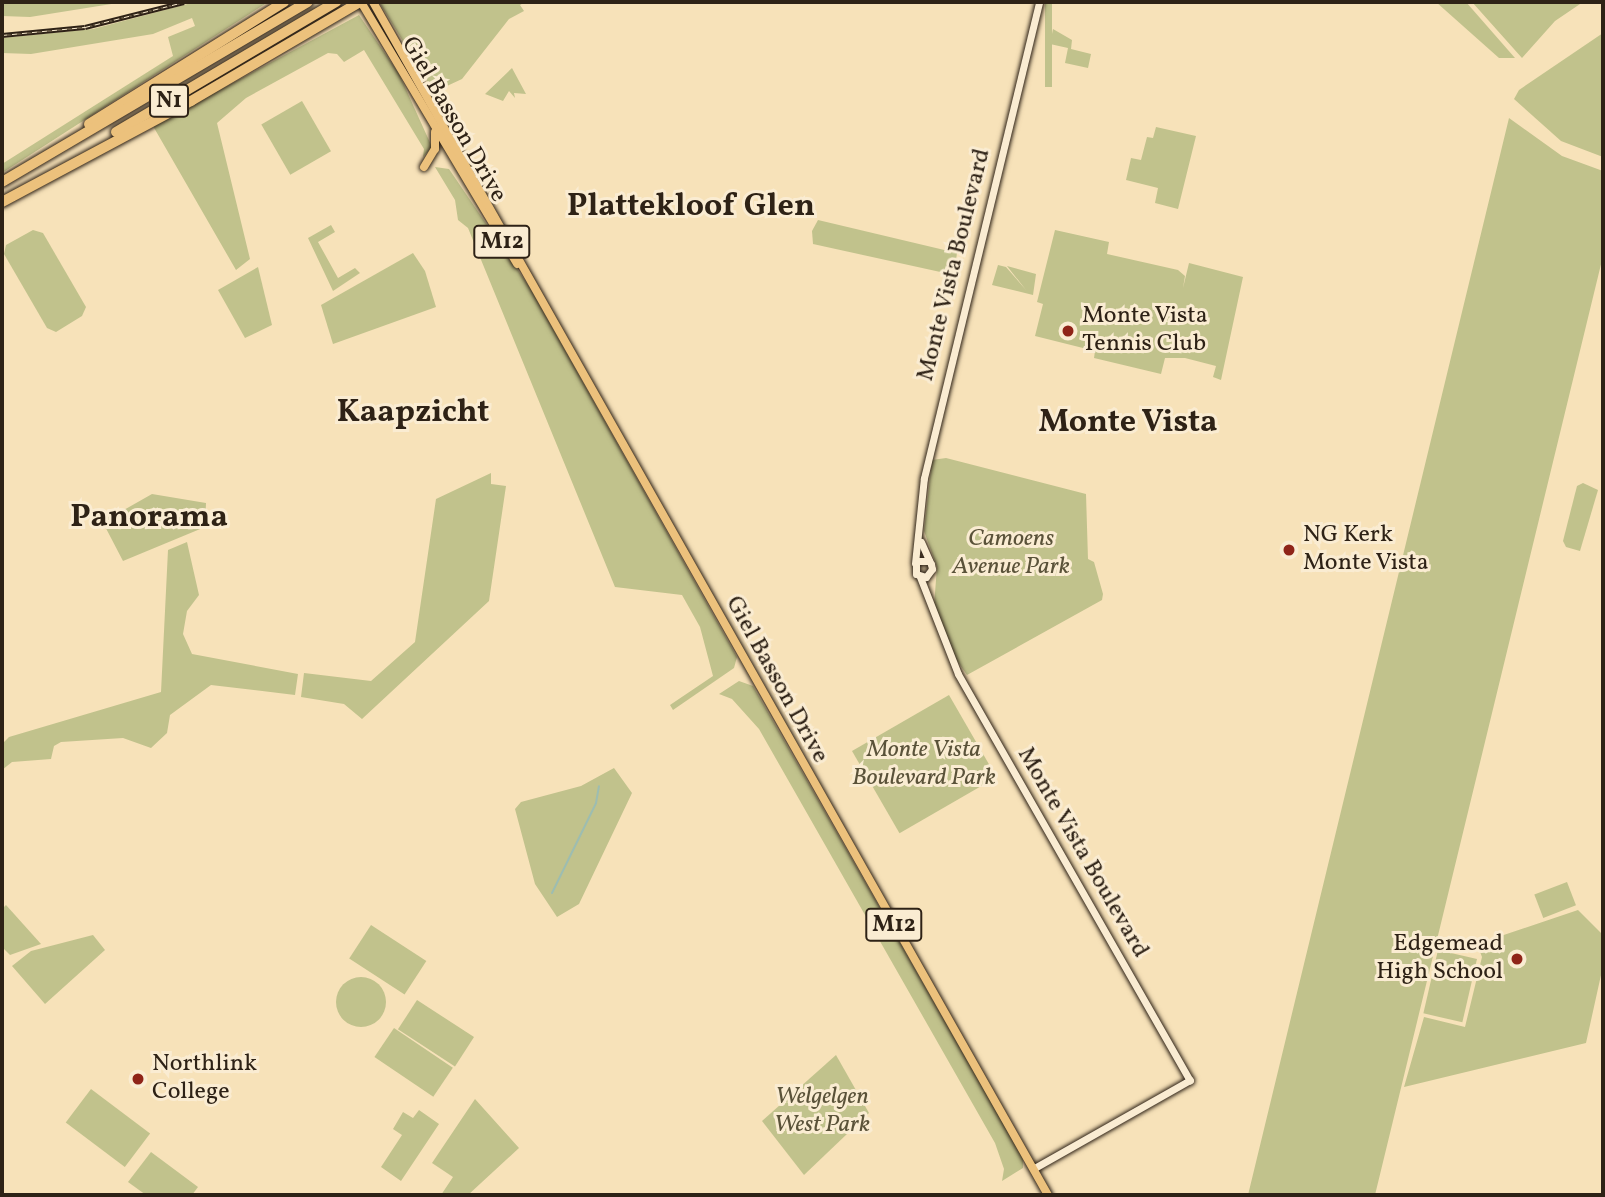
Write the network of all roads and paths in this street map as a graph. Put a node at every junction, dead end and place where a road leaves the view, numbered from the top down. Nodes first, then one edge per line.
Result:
1 (284, 2) edge
2 (308, 2) edge
3 (336, 2) edge
4 (360, 2) edge
5 (373, 2) edge
6 (1039, 2) edge
7 (435, 128) junction
8 (47, 156) junction
9 (424, 167) dead end
10 (2, 182) edge
11 (2, 201) edge
12 (537, 291) junction
13 (920, 539) junction
14 (929, 561) junction
15 (915, 563) junction
16 (930, 573) junction
17 (919, 577) junction
18 (930, 605) junction
19 (1033, 1169) junction
20 (1048, 1195) edge

1 - 8 highway
2 - 8 highway, N1
3 - 11 highway, N1
4 - 7 main road, Giel Basson Drive / M12
4 - 11 highway
5 - 12 main road, Giel Basson Drive / M12
6 - 13 main road, Monte Vista Boulevard
7 - 9 main road
7 - 12 main road, Giel Basson Drive / M12
8 - 10 highway, N1
12 - 19 main road, Giel Basson Drive / M12
13 - 14 main road, Monte Vista Boulevard
13 - 15 main road, Monte Vista Boulevard
14 - 15 main road
14 - 16 main road, Monte Vista Boulevard
15 - 17 main road, Monte Vista Boulevard
16 - 17 main road
16 - 18 main road, Monte Vista Boulevard
17 - 18 main road, Monte Vista Boulevard
18 - 19 main road, Monte Vista Boulevard
19 - 20 main road, Giel Basson Drive / M12

